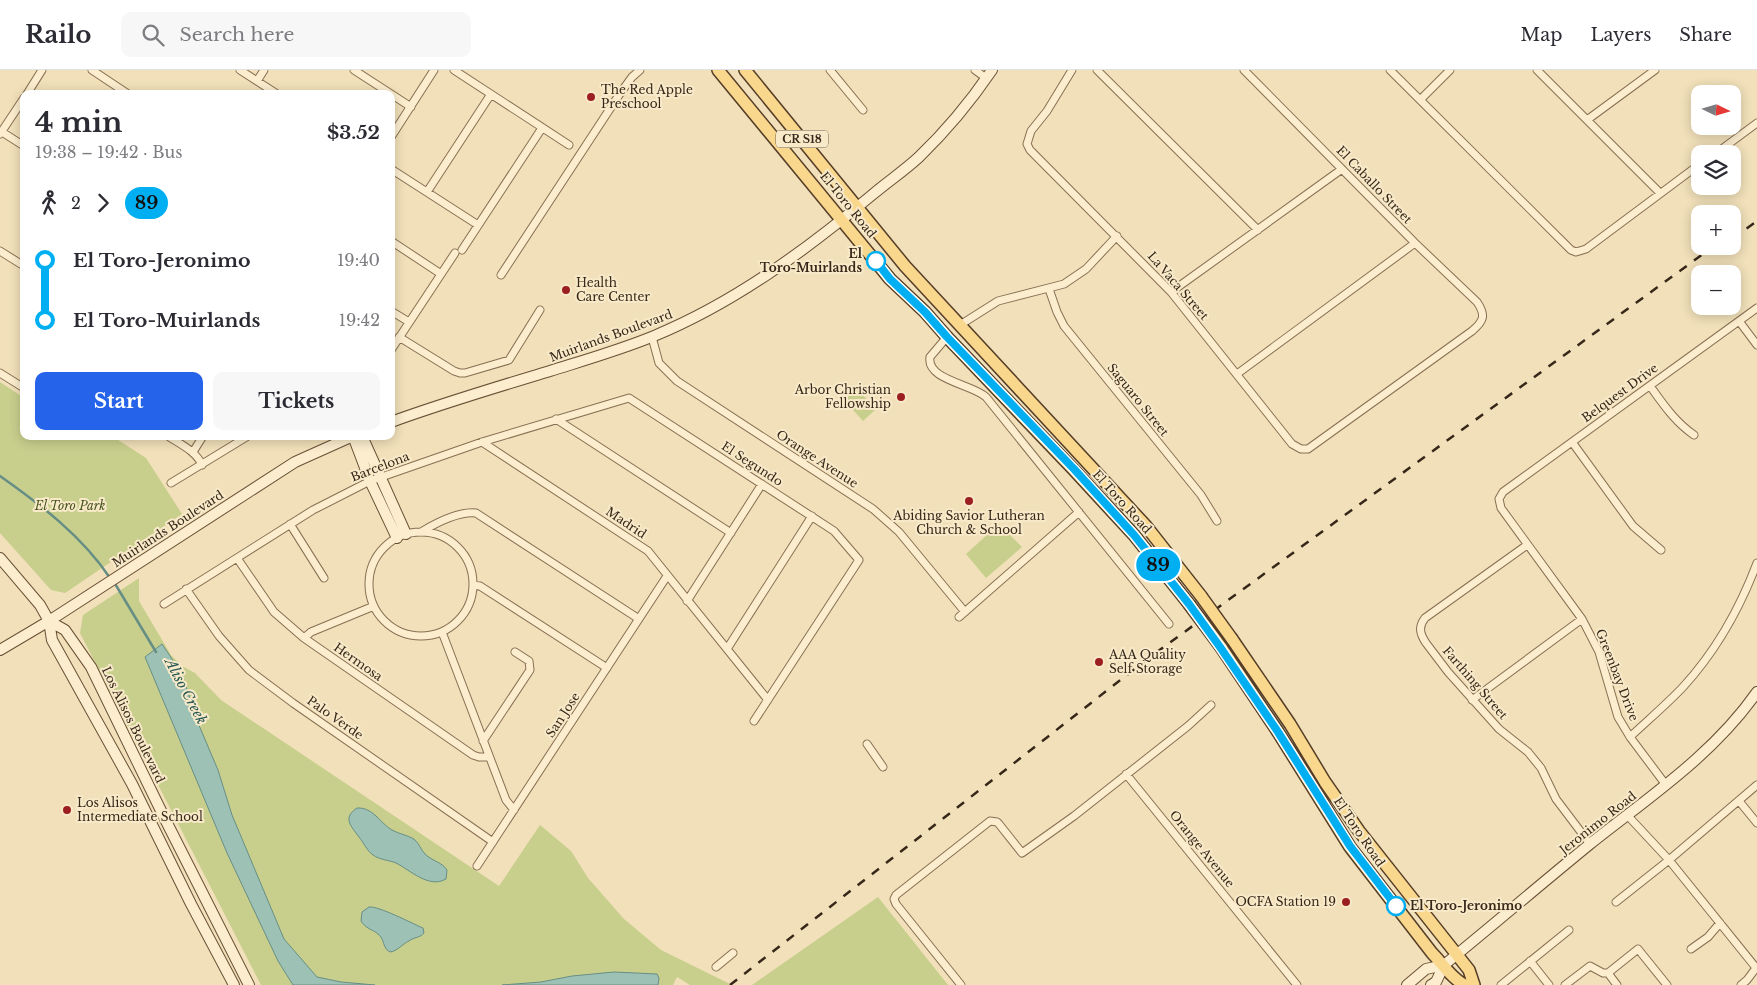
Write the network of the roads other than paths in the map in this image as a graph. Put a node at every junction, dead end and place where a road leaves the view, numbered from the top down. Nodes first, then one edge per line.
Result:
1 (42, 70) edge
2 (92, 70) edge
3 (240, 70) edge
4 (264, 70) edge
5 (354, 70) edge
6 (434, 70) edge
7 (454, 70) edge
8 (640, 70) edge
9 (718, 70) edge
10 (745, 70) edge
11 (830, 70) edge
12 (975, 70) edge
13 (1072, 70) edge
14 (1097, 70) edge
15 (1244, 70) edge
16 (1390, 70) edge
17 (1450, 70) edge
18 (1537, 70) edge
19 (1655, 70) edge
20 (989, 74) edge
21 (257, 81) junction
22 (29, 90) edge
23 (122, 90) edge
24 (271, 90) edge
25 (385, 90) edge
26 (491, 94) junction
27 (395, 97) edge
28 (1420, 100) junction
29 (20, 104) edge
30 (411, 107) junction
31 (863, 110) dead end
32 (1587, 120) junction
33 (1757, 123) edge
34 (542, 128) junction
35 (395, 131) edge
36 (1, 133) edge
37 (20, 144) edge
38 (569, 145) dead end
39 (1727, 145) edge
40 (1342, 169) junction
41 (1691, 171) edge
42 (395, 172) edge
43 (427, 192) junction
44 (1660, 194) junction
45 (858, 207) junction
46 (843, 220) junction
47 (478, 225) junction
48 (1258, 230) junction
49 (1117, 236) junction
50 (1415, 243) junction
51 (395, 244) edge
52 (0, 251) edge
53 (20, 264) edge
54 (441, 274) junction
55 (501, 275) dead end
56 (1049, 289) junction
57 (1171, 292) junction
58 (1757, 308) edge
59 (540, 310) dead end
60 (395, 313) edge
61 (1740, 321) junction
62 (409, 322) junction
63 (960, 325) junction
64 (400, 337) junction
65 (652, 337) junction
66 (947, 337) junction
67 (395, 344) edge
68 (1757, 345) edge
69 (0, 373) edge
70 (1237, 374) junction
71 (20, 386) edge
72 (1650, 386) junction
73 (626, 398) joint
74 (556, 419) junction
75 (395, 420) edge
76 (1694, 435) dead end
77 (174, 440) edge
78 (200, 440) edge
79 (242, 440) edge
80 (344, 440) edge
81 (355, 440) edge
82 (363, 440) edge
83 (482, 442) junction
84 (1572, 442) junction
85 (1304, 449) joint
86 (193, 452) junction
87 (202, 465) junction
88 (375, 479) junction
89 (171, 483) dead end
90 (762, 484) junction
91 (1499, 499) joint
92 (1079, 512) junction
93 (812, 516) junction
94 (1217, 521) dead end
95 (290, 524) junction
96 (421, 532) junction
97 (731, 533) junction
98 (401, 536) junction
99 (1527, 545) junction
100 (1661, 550) dead end
101 (0, 558) edge
102 (237, 558) junction
103 (1757, 563) edge
104 (667, 576) junction
105 (324, 578) dead end
106 (473, 585) junction
107 (186, 589) junction
108 (687, 601) junction
109 (164, 604) dead end
110 (374, 606) junction
111 (639, 618) junction
112 (1582, 619) junction
113 (49, 621) junction
114 (1169, 624) dead end
115 (442, 632) junction
116 (304, 638) junction
117 (727, 649) junction
118 (0, 650) edge
119 (514, 652) dead end
120 (607, 668) junction
121 (1757, 692) edge
122 (768, 700) junction
123 (1472, 700) junction
124 (1211, 705) dead end
125 (754, 721) dead end
126 (1630, 737) junction
127 (483, 741) junction
128 (867, 744) dead end
129 (489, 757) junction
130 (882, 767) dead end
131 (1126, 774) junction
132 (1666, 785) junction
133 (1757, 785) edge
134 (1739, 801) junction
135 (514, 810) junction
136 (1628, 816) junction
137 (1757, 823) edge
138 (493, 842) junction
139 (1590, 844) junction
140 (1669, 860) junction
141 (477, 866) dead end
142 (1616, 902) dead end
143 (1720, 923) junction
144 (1569, 930) dead end
145 (1691, 949) dead end
146 (733, 953) dead end
147 (1457, 955) junction
148 (1530, 961) junction
149 (1444, 965) junction
150 (716, 966) dead end
151 (1757, 969) edge
152 (1608, 972) junction
153 (1503, 983) edge
154 (234, 985) edge
155 (250, 985) edge
156 (961, 985) edge
157 (1297, 985) edge
158 (1407, 985) edge
159 (1431, 985) edge
160 (1465, 985) edge
161 (1474, 985) edge
162 (1549, 985) edge
163 (1565, 985) edge
164 (1617, 985) edge
165 (1667, 985) edge
166 (1741, 985) edge

1 - 22 street
2 - 23 street
3 - 21 street
4 - 21 street
5 - 25 street
6 - 30 street
7 - 26 street
8 - 55 street
9 - 46 main road, El Toro Road / CR S18
10 - 45 main road, El Toro Road / CR S18
11 - 31 street
12 - 20 street
13 - 49 street, La Vaca Street
14 - 48 street
15 - 40 street, El Caballo Street
16 - 28 street
17 - 28 street
18 - 32 street
19 - 32 street
20 - 45 main road, Muirlands Boulevard
21 - 24 street
26 - 34 street
26 - 43 street
27 - 30 street
28 - 44 street
29 - 36 street
30 - 35 street
32 - 44 street
33 - 39 street
34 - 38 street
34 - 47 street
36 - 37 street
40 - 48 street
40 - 50 street, El Caballo Street
41 - 44 street
42 - 43 street
43 - 47 street
45 - 46 main road, Muirlands Boulevard
45 - 63 main road, El Toro Road / CR S18
46 - 65 main road, Muirlands Boulevard
46 - 66 main road, El Toro Road / CR S18
47 - 54 street
48 - 57 street
49 - 56 street
49 - 57 street, La Vaca Street
50 - 70 street
50 - 85 street, El Caballo Street
51 - 54 street
52 - 53 street
54 - 62 street
56 - 63 street
56 - 94 street, Saguaro Street
57 - 70 street, La Vaca Street
58 - 61 street, Belquest Drive
59 - 64 street
60 - 62 street
61 - 68 street
61 - 72 street, Belquest Drive
62 - 64 street
63 - 66 main road
63 - 147 main road, El Toro Road / CR S18, bridge
64 - 67 street
65 - 75 main road, Muirlands Boulevard
65 - 92 street, Orange Avenue
66 - 92 street
66 - 149 main road, El Toro Road / CR S18, bridge
69 - 71 street
70 - 85 street, La Vaca Street
72 - 76 street
72 - 84 street, Belquest Drive
73 - 74 street, Barcelona
73 - 90 street, El Segundo
74 - 83 street, Barcelona
74 - 97 street
77 - 86 street
78 - 86 street
79 - 87 street
80 - 113 main road, Muirlands Boulevard
81 - 88 main road
82 - 88 main road
83 - 88 street, Barcelona
83 - 104 street, Madrid
84 - 91 street, Belquest Drive
84 - 100 street
86 - 87 street
87 - 89 street
88 - 95 street, Barcelona
88 - 98 main road
90 - 93 street, El Segundo
90 - 97 street
91 - 99 street, Greenbay Drive
92 - 114 street
93 - 117 street
93 - 122 street, El Segundo
95 - 102 street, Barcelona
95 - 105 street
96 - 98 street
96 - 106 street
96 - 111 street
97 - 108 street
98 - 110 street
99 - 112 street, Greenbay Drive
99 - 123 street, Farthing Street
101 - 113 main road, Los Alisos Boulevard
102 - 107 street, Barcelona
102 - 116 street, Hermosa
103 - 126 street
104 - 108 street, Madrid
104 - 111 street, San Jose
106 - 115 street
106 - 120 street
107 - 109 street, Barcelona
107 - 138 street, Palo Verde
108 - 117 street, Madrid
110 - 115 street
110 - 116 street
111 - 120 street, San Jose
112 - 123 street
112 - 126 street, Greenbay Drive
113 - 118 main road, Muirlands Boulevard
113 - 154 main road, Los Alisos Boulevard
113 - 155 main road, Los Alisos Boulevard
115 - 127 street
116 - 129 street, Hermosa
117 - 122 street, Madrid
119 - 127 street
120 - 135 street, San Jose
121 - 132 main road, Jeronimo Road
122 - 125 street
123 - 139 street, Farthing Street
124 - 131 street
126 - 132 street, Greenbay Drive
127 - 129 street
128 - 130 street
129 - 135 street
131 - 156 street
131 - 157 street, Orange Avenue
132 - 136 main road, Jeronimo Road
133 - 134 street
134 - 137 street
134 - 140 street
135 - 138 street, San Jose
136 - 139 main road, Jeronimo Road
136 - 140 street
138 - 141 street, San Jose
139 - 147 main road, Jeronimo Road
140 - 142 street
140 - 143 street
143 - 145 street
143 - 151 street
144 - 148 street
146 - 150 street
147 - 149 main road, Jeronimo Road
147 - 161 main road, El Toro Road
148 - 153 street
148 - 162 street
149 - 158 main road, Jeronimo Road
149 - 159 main road, Jeronimo Road
149 - 160 main road, El Toro Road / CR S18
151 - 166 street
152 - 163 street
152 - 164 street
152 - 165 street

